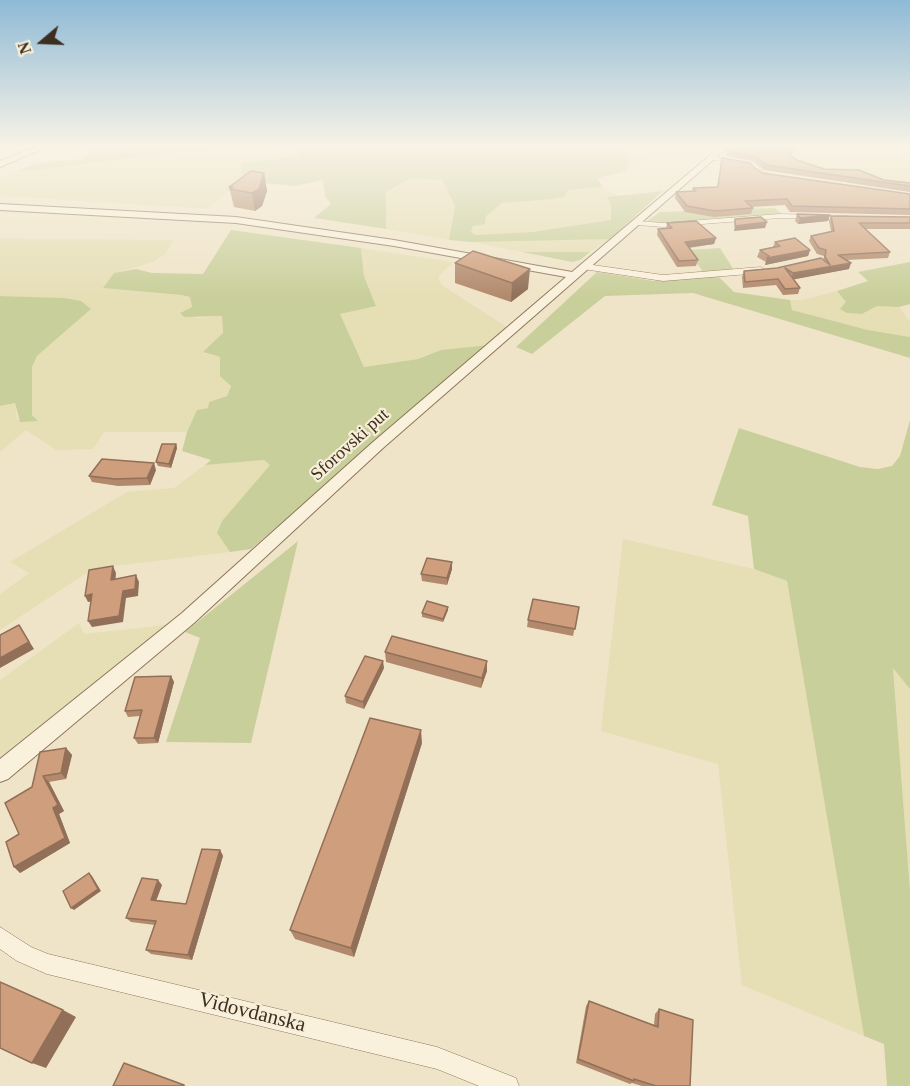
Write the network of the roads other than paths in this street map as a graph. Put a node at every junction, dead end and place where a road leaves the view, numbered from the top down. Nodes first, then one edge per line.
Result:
1 (668, 197) edge
2 (0, 207) edge
3 (862, 218) edge
4 (638, 223) junction
5 (775, 269) edge
6 (581, 271) junction
7 (0, 772) edge
8 (0, 937) edge
9 (508, 1086) edge

1 - 4 street, Sforovski put
2 - 6 street
3 - 4 street
4 - 6 street, Sforovski put
5 - 6 street
6 - 7 street, Sforovski put
8 - 9 street, Vidovdanska

